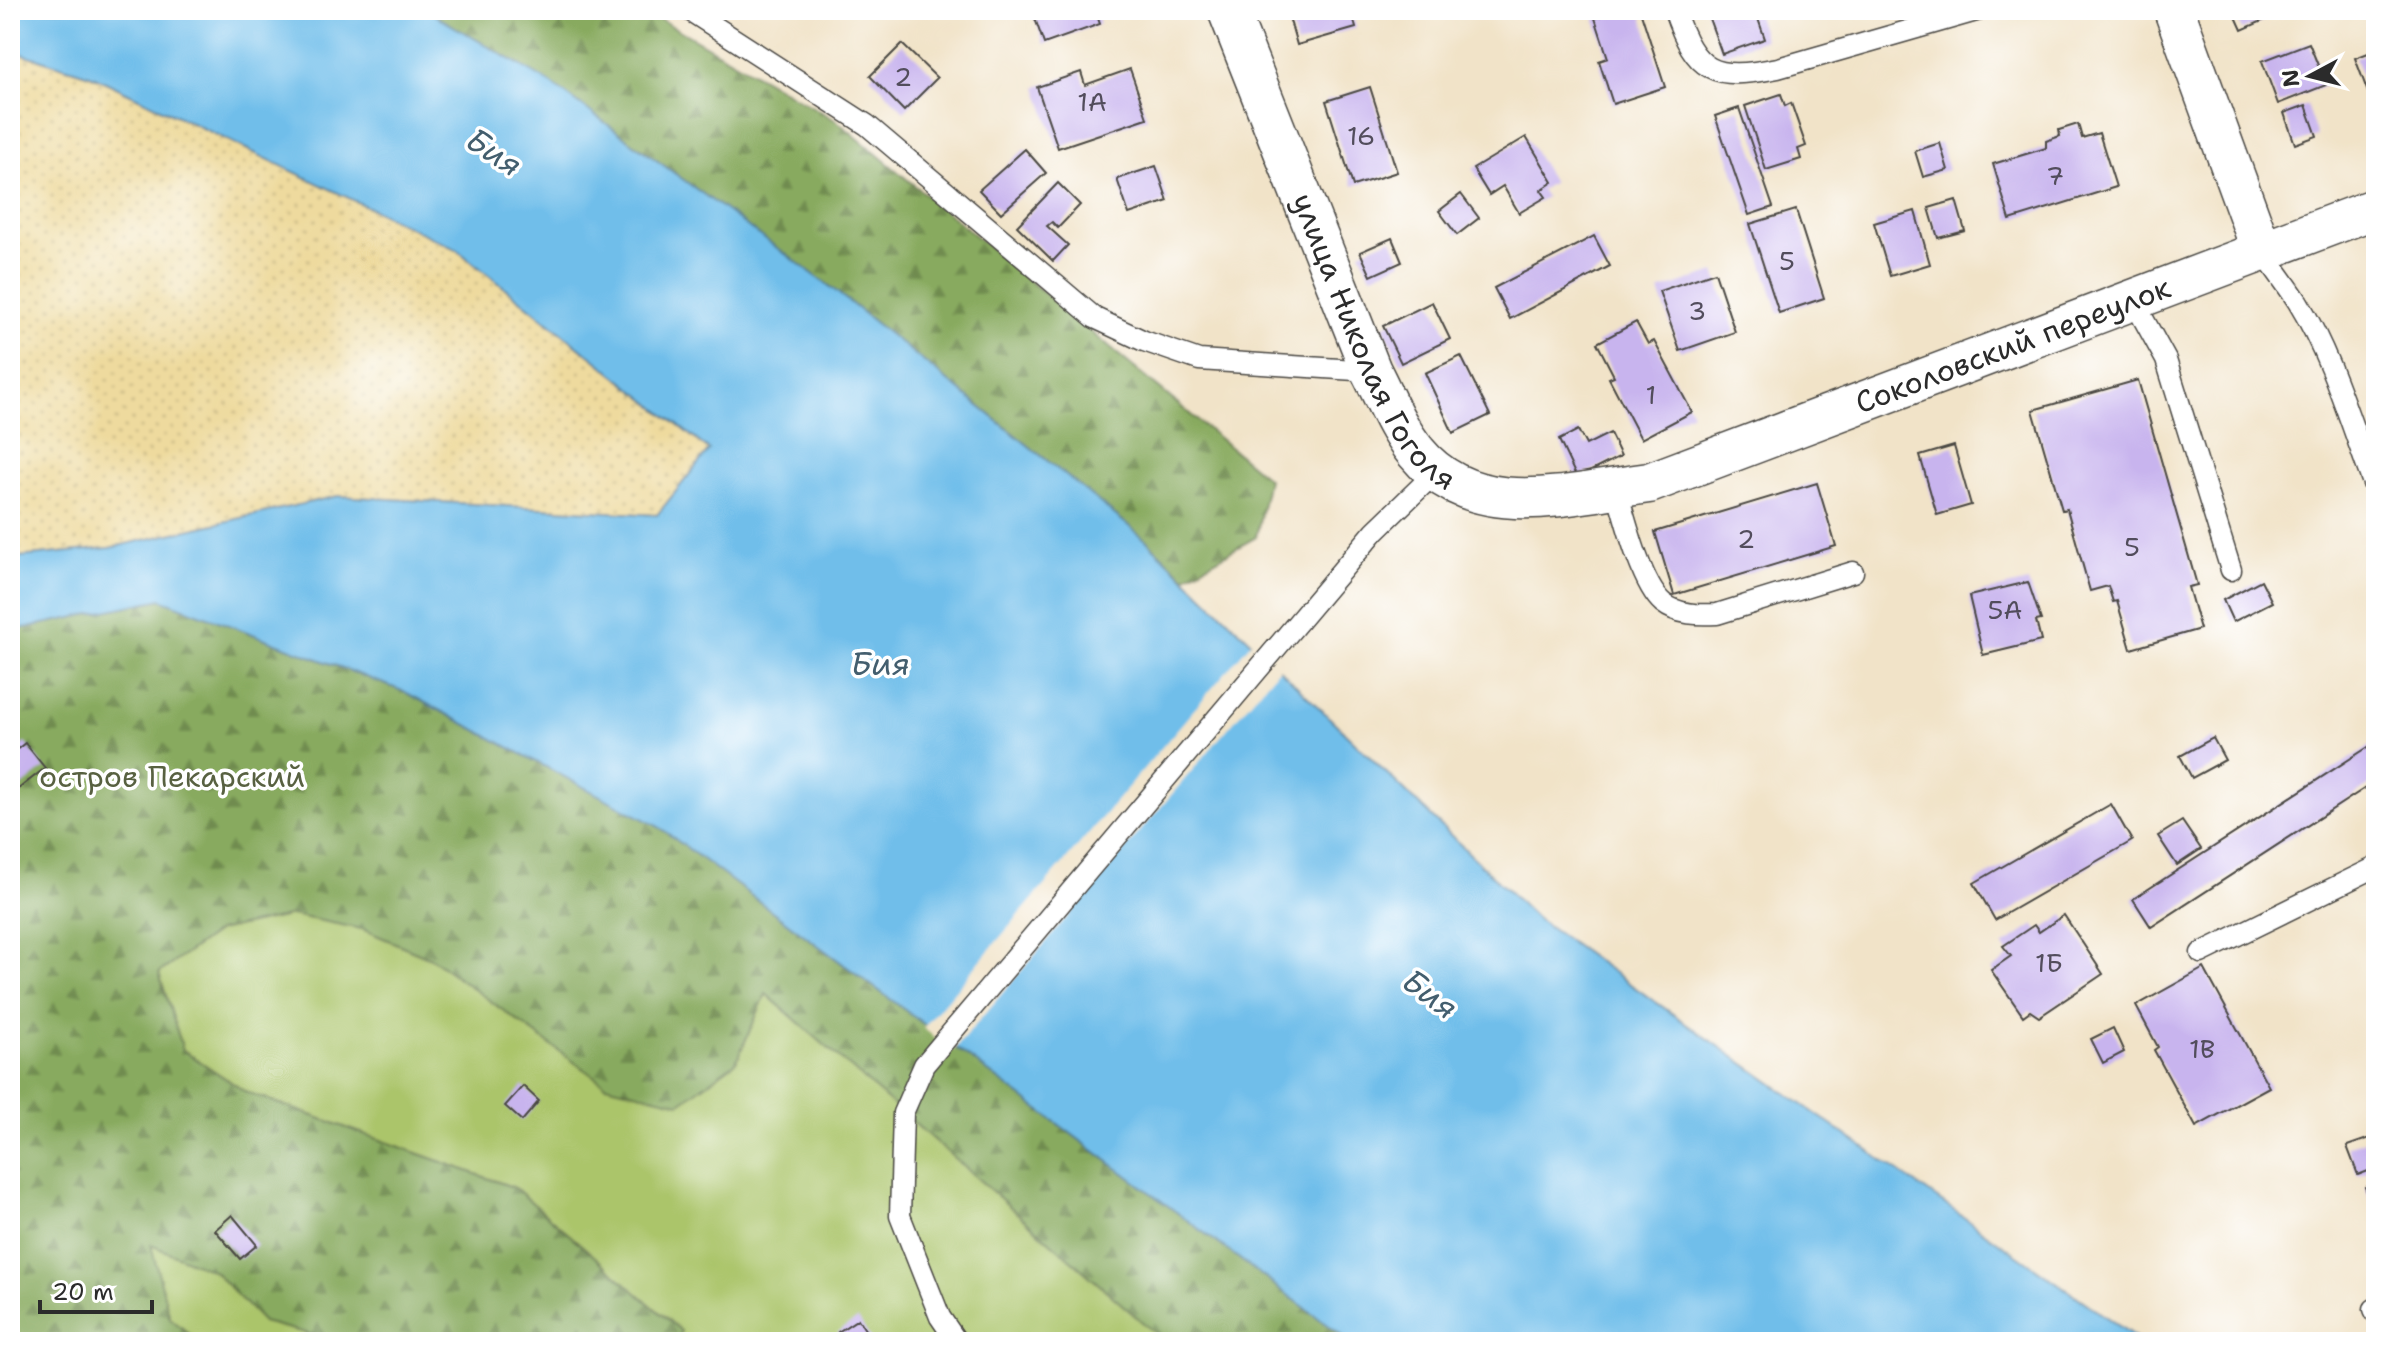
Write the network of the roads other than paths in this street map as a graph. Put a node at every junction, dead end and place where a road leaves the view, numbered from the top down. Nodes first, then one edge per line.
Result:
1 (689, 10) edge
2 (1228, 10) edge
3 (1674, 10) edge
4 (1980, 10) edge
5 (2174, 10) edge
6 (2376, 208) edge
7 (2262, 251) junction
8 (2133, 300) junction
9 (1371, 371) junction
10 (1435, 473) junction
11 (1632, 485) junction
12 (2376, 491) edge
13 (2231, 570) dead end
14 (1853, 572) dead end
15 (2376, 867) edge
16 (2201, 953) dead end
17 (957, 1342) edge

1 - 9 lane
2 - 9 street, улица Николая Гоголя
3 - 4 lane
5 - 7 street
6 - 7 street, Соколовский переулок
7 - 8 street, Соколовский переулок
7 - 12 lane
8 - 11 street, Соколовский переулок
8 - 13 lane
9 - 10 street, улица Николая Гоголя
10 - 11 street, улица Николая Гоголя
10 - 17 lane
11 - 14 lane
15 - 16 lane

